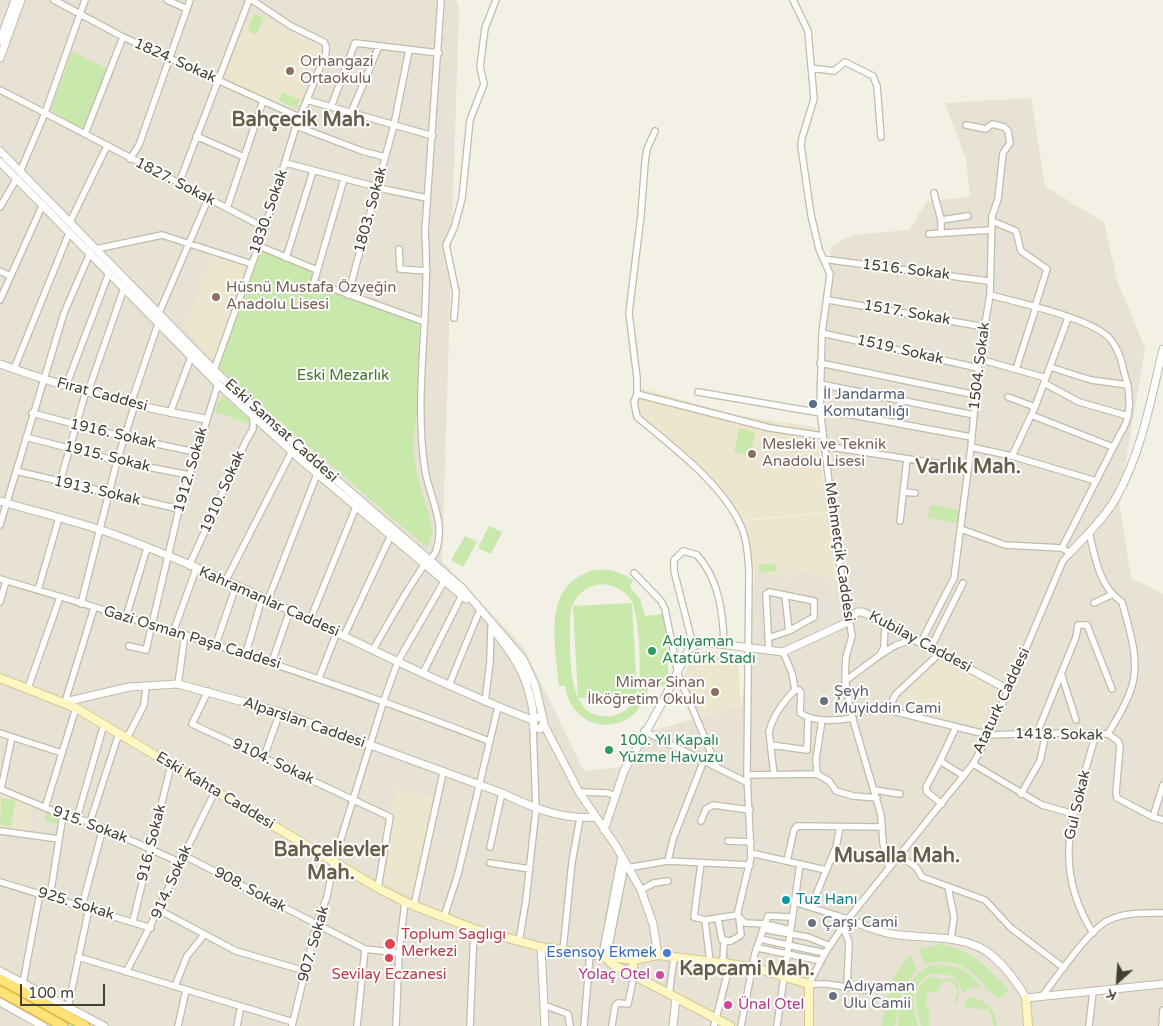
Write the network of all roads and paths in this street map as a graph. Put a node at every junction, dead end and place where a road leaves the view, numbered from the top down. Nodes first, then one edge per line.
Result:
1 (15, 0) edge
2 (21, 0) edge
3 (54, 0) edge
4 (85, 0) edge
5 (167, 0) edge
6 (190, 0) edge
7 (251, 0) edge
8 (496, 0) edge
9 (793, 0) edge
10 (441, 2) edge
11 (187, 9) junction
12 (79, 15) junction
13 (124, 37) junction
14 (0, 41) edge
15 (379, 46) junction
16 (409, 50) junction
17 (439, 54) junction
18 (0, 58) edge
19 (169, 58) junction
20 (811, 68) junction
21 (218, 80) junction
22 (0, 90) edge
23 (307, 100) junction
24 (263, 101) junction
25 (331, 107) junction
26 (45, 113) junction
27 (351, 114) junction
28 (299, 117) junction
29 (394, 125) junction
30 (296, 126) junction
31 (966, 126) dead end
32 (655, 131) dead end
33 (85, 134) junction
34 (196, 136) junction
35 (433, 136) junction
36 (881, 137) dead end
37 (107, 146) junction
38 (0, 151) edge
39 (244, 157) junction
40 (130, 158) junction
41 (385, 158) junction
42 (0, 162) edge
43 (286, 163) junction
44 (313, 171) junction
45 (18, 175) junction
46 (344, 179) junction
47 (179, 183) junction
48 (377, 186) junction
49 (934, 193) dead end
50 (427, 198) junction
51 (208, 199) junction
52 (43, 204) junction
53 (0, 207) edge
54 (227, 208) junction
55 (968, 216) dead end
56 (941, 220) junction
57 (70, 222) junction
58 (992, 222) junction
59 (265, 228) junction
60 (991, 230) junction
61 (69, 233) junction
62 (941, 233) junction
63 (929, 234) dead end
64 (188, 243) junction
65 (259, 246) junction
66 (399, 249) dead end
67 (93, 251) junction
68 (286, 258) junction
69 (823, 259) junction
70 (252, 264) junction
71 (317, 270) junction
72 (0, 271) edge
73 (427, 271) junction
74 (109, 273) junction
75 (10, 276) junction
76 (988, 281) junction
77 (124, 288) junction
78 (348, 295) junction
79 (990, 295) junction
80 (0, 300) edge
81 (828, 300) junction
82 (1035, 307) junction
83 (159, 313) junction
84 (454, 318) dead end
85 (1068, 318) junction
86 (426, 322) junction
87 (158, 324) junction
88 (985, 327) junction
89 (822, 333) junction
90 (1163, 349) edge
91 (191, 357) junction
92 (979, 359) junction
93 (820, 363) junction
94 (0, 364) edge
95 (1050, 367) junction
96 (978, 368) junction
97 (14, 369) junction
98 (214, 370) junction
99 (1016, 370) junction
100 (43, 380) junction
101 (1045, 380) junction
102 (218, 384) junction
103 (820, 384) junction
104 (1128, 385) junction
105 (66, 386) junction
106 (87, 392) junction
107 (698, 392) dead end
108 (637, 394) junction
109 (976, 395) junction
110 (1008, 397) dead end
111 (133, 404) junction
112 (1035, 407) junction
113 (821, 411) junction
114 (32, 413) junction
115 (170, 413) junction
116 (974, 415) junction
117 (1031, 415) junction
118 (1128, 416) junction
119 (254, 417) junction
120 (206, 419) junction
121 (76, 426) junction
122 (823, 436) junction
123 (26, 437) junction
124 (124, 437) junction
125 (971, 437) junction
126 (824, 446) junction
127 (70, 447) junction
128 (971, 447) junction
129 (1113, 447) junction
130 (292, 451) junction
131 (195, 452) junction
132 (1012, 456) junction
133 (907, 459) junction
134 (117, 461) junction
135 (968, 468) junction
136 (16, 471) junction
137 (317, 474) junction
138 (189, 475) junction
139 (1096, 481) junction
140 (60, 482) junction
141 (904, 492) junction
142 (110, 494) junction
143 (915, 494) dead end
144 (3, 502) edge
145 (356, 506) junction
146 (179, 509) junction
147 (59, 518) junction
148 (900, 521) dead end
149 (0, 525) edge
150 (961, 528) junction
151 (99, 529) junction
152 (1088, 532) junction
153 (391, 535) junction
154 (148, 548) junction
155 (1062, 548) junction
156 (1070, 552) junction
157 (167, 556) junction
158 (428, 561) junction
159 (193, 568) junction
160 (634, 572) dead end
161 (3, 580) edge
162 (446, 580) junction
163 (225, 582) junction
164 (963, 583) dead end
165 (236, 586) junction
166 (38, 590) junction
167 (462, 595) junction
168 (785, 595) junction
169 (1111, 595) junction
170 (60, 597) junction
171 (265, 599) junction
172 (0, 602) edge
173 (1094, 602) dead end
174 (81, 604) junction
175 (94, 608) junction
176 (290, 610) junction
177 (479, 612) junction
178 (126, 616) junction
179 (310, 620) junction
180 (848, 622) junction
181 (885, 623) junction
182 (152, 624) junction
183 (491, 626) junction
184 (174, 630) junction
185 (789, 631) junction
186 (337, 632) junction
187 (185, 634) junction
188 (344, 636) junction
189 (911, 637) junction
190 (768, 638) junction
191 (921, 642) junction
192 (216, 644) junction
193 (724, 644) junction
194 (693, 645) junction
195 (129, 646) dead end
196 (931, 647) junction
197 (748, 649) junction
198 (373, 650) junction
199 (769, 651) junction
200 (783, 652) junction
201 (941, 652) junction
202 (246, 653) junction
203 (880, 655) junction
204 (398, 661) junction
205 (272, 662) junction
206 (423, 673) junction
207 (678, 674) junction
208 (1061, 674) junction
209 (0, 678) edge
210 (319, 678) junction
211 (846, 681) junction
212 (178, 684) junction
213 (449, 685) junction
214 (146, 686) junction
215 (28, 688) junction
216 (1112, 689) dead end
217 (795, 690) junction
218 (1009, 690) junction
219 (208, 691) junction
220 (384, 700) junction
221 (65, 702) junction
222 (485, 702) junction
223 (498, 707) junction
224 (76, 708) junction
225 (888, 710) junction
226 (280, 712) junction
227 (852, 716) junction
228 (808, 719) junction
229 (822, 720) junction
230 (1076, 720) dead end
231 (533, 722) junction
232 (543, 722) junction
233 (104, 724) junction
234 (956, 727) junction
235 (644, 731) junction
236 (0, 733) edge
237 (119, 733) junction
238 (1037, 733) junction
239 (1046, 733) junction
240 (1096, 733) junction
241 (1108, 734) junction
242 (989, 735) junction
243 (12, 737) junction
244 (127, 738) junction
245 (488, 741) junction
246 (771, 745) junction
247 (369, 746) junction
248 (62, 753) junction
249 (264, 757) junction
250 (704, 760) junction
251 (940, 762) junction
252 (973, 764) junction
253 (171, 765) junction
254 (716, 765) junction
255 (443, 773) junction
256 (817, 774) junction
257 (747, 775) junction
258 (774, 775) junction
259 (964, 776) junction
260 (748, 783) junction
261 (1163, 785) edge
262 (477, 786) junction
263 (0, 789) edge
264 (875, 790) junction
265 (215, 792) junction
266 (579, 792) junction
267 (502, 794) junction
268 (900, 794) dead end
269 (1021, 794) junction
270 (616, 796) junction
271 (877, 798) junction
272 (354, 799) junction
273 (942, 804) junction
274 (45, 808) junction
275 (536, 809) junction
276 (750, 810) junction
277 (1074, 814) junction
278 (63, 815) junction
279 (594, 817) junction
280 (1153, 817) junction
281 (77, 818) junction
282 (580, 818) junction
283 (1163, 820) edge
284 (701, 821) dead end
285 (90, 822) junction
286 (840, 827) junction
287 (882, 827) junction
288 (103, 828) junction
289 (604, 830) junction
290 (0, 832) edge
291 (59, 839) junction
292 (728, 841) dead end
293 (751, 842) junction
294 (490, 847) dead end
295 (152, 849) junction
296 (751, 853) junction
297 (183, 855) junction
298 (898, 856) junction
299 (621, 857) junction
300 (334, 861) junction
301 (668, 861) junction
302 (787, 861) junction
303 (179, 862) junction
304 (490, 863) dead end
305 (701, 863) junction
306 (800, 864) junction
307 (750, 865) junction
308 (626, 866) junction
309 (888, 868) junction
310 (530, 869) junction
311 (826, 870) junction
312 (668, 881) dead end
313 (0, 882) edge
314 (948, 887) junction
315 (378, 888) junction
316 (641, 890) junction
317 (40, 893) junction
318 (50, 896) junction
319 (404, 902) junction
320 (794, 902) junction
321 (414, 905) junction
322 (82, 906) junction
323 (812, 907) junction
324 (89, 908) junction
325 (159, 910) junction
326 (1163, 913) edge
327 (444, 917) junction
328 (738, 917) junction
329 (792, 917) junction
330 (848, 918) junction
331 (718, 919) junction
332 (704, 920) junction
333 (133, 921) junction
334 (317, 923) junction
335 (764, 927) junction
336 (842, 927) junction
337 (151, 928) junction
338 (474, 929) junction
339 (790, 932) junction
340 (1093, 933) junction
341 (204, 935) junction
342 (760, 939) junction
343 (950, 939) junction
344 (730, 940) junction
345 (519, 942) junction
346 (788, 946) junction
347 (830, 946) junction
348 (541, 947) junction
349 (758, 948) junction
350 (365, 949) junction
351 (564, 950) junction
352 (399, 953) junction
353 (825, 953) junction
354 (590, 954) junction
355 (786, 954) junction
356 (658, 955) junction
357 (604, 956) junction
358 (78, 957) junction
359 (674, 957) junction
360 (633, 960) junction
361 (821, 961) junction
362 (710, 962) junction
363 (730, 964) junction
364 (752, 967) junction
365 (1064, 968) junction
366 (0, 971) edge
367 (305, 971) junction
368 (126, 972) junction
369 (784, 976) junction
370 (637, 977) junction
371 (0, 979) edge
372 (23, 983) junction
373 (809, 984) junction
374 (1163, 984) edge
375 (175, 986) junction
376 (847, 986) junction
377 (186, 990) junction
378 (866, 990) dead end
379 (0, 991) edge
380 (1093, 992) junction
381 (1043, 995) junction
382 (673, 996) junction
383 (1026, 998) junction
384 (0, 1002) edge
385 (544, 1005) junction
386 (240, 1006) junction
387 (68, 1007) junction
388 (1163, 1010) edge
389 (715, 1022) edge
390 (33, 1023) edge
391 (293, 1024) edge
392 (43, 1026) edge
393 (63, 1026) edge
394 (85, 1026) edge
395 (104, 1026) edge
396 (178, 1026) edge
397 (236, 1026) edge
398 (357, 1026) edge
399 (396, 1026) edge
400 (470, 1026) edge
401 (545, 1026) edge
402 (570, 1026) edge
403 (584, 1026) edge
404 (612, 1026) edge
405 (673, 1026) edge
406 (730, 1026) edge
407 (741, 1026) edge
408 (777, 1026) edge
409 (809, 1026) edge
410 (1028, 1026) edge
411 (1089, 1026) edge
412 (1162, 1026) edge

1 - 14 street
2 - 18 street
3 - 12 street, 1824. Sokak
4 - 12 street
5 - 11 street
6 - 11 street
7 - 21 street
7 - 23 street, 1830. Sokak
8 - 84 street
9 - 20 street, Mehmetçik Caddesi
10 - 17 street
11 - 19 street
12 - 13 street, 1824. Sokak
12 - 26 street
13 - 19 street, 1824. Sokak
13 - 33 street
15 - 16 street
15 - 25 street
15 - 27 street
16 - 17 street
16 - 29 street, 1803. Sokak
17 - 35 street
19 - 21 street, 1824. Sokak
19 - 40 street
20 - 36 street
20 - 69 street, Mehmetçik Caddesi
21 - 24 street, 1824. Sokak
21 - 34 street
22 - 26 street, 1827. Sokak
23 - 25 street
23 - 28 street, 1830. Sokak
24 - 28 street, 1824. Sokak
24 - 39 street
25 - 27 street
26 - 33 street, 1827. Sokak
26 - 45 street
27 - 29 street
28 - 30 street, 1830. Sokak
29 - 35 street
29 - 41 street, 1803. Sokak
30 - 41 street
30 - 43 street, 1830. Sokak
31 - 58 street, 1504. Sokak
32 - 108 street
33 - 37 street, 1827. Sokak
34 - 39 street
34 - 47 street
35 - 50 street
37 - 40 street, 1827. Sokak
37 - 57 street
38 - 45 street, Eski Samsat Caddesi
39 - 54 street
40 - 47 street, 1827. Sokak
41 - 48 street, 1803. Sokak
42 - 45 street, Eski Samsat Caddesi
43 - 44 street
43 - 59 street, 1830. Sokak
44 - 46 street
44 - 68 street
45 - 52 street, Eski Samsat Caddesi
45 - 53 street
45 - 57 street, Eski Samsat Caddesi
46 - 48 street
46 - 71 street
47 - 51 street, 1827. Sokak
48 - 50 street
48 - 78 street, 1803. Sokak
49 - 56 street
50 - 73 street
51 - 54 street, 1827. Sokak
51 - 64 street
52 - 61 street, Eski Samsat Caddesi
52 - 75 street
54 - 59 street, 1827. Sokak
55 - 56 street
56 - 62 street
57 - 67 street, Eski Samsat Caddesi
58 - 60 street, 1504. Sokak
58 - 82 street
59 - 65 street, 1830. Sokak
60 - 62 street
60 - 76 street, 1504. Sokak
61 - 67 street, Eski Samsat Caddesi
61 - 97 street
62 - 63 street
64 - 67 street
64 - 70 street
64 - 83 street
65 - 68 street
65 - 70 street, 1830. Sokak
66 - 73 street
67 - 74 street, Eski Samsat Caddesi
67 - 83 street, Eski Samsat Caddesi
67 - 100 street
68 - 71 street
69 - 76 street, 1516. Sokak
69 - 81 street, Mehmetçik Caddesi
70 - 98 street, 1830. Sokak
71 - 78 street
72 - 75 street
73 - 86 street
74 - 77 street, Eski Samsat Caddesi
74 - 105 street
75 - 80 street
76 - 79 street, 1504. Sokak
77 - 87 street, Eski Samsat Caddesi
77 - 106 street
78 - 86 street
79 - 82 street
79 - 88 street, 1504. Sokak
81 - 88 street, 1517. Sokak
81 - 89 street, Mehmetçik Caddesi
82 - 85 street
82 - 99 street
83 - 98 street, Eski Samsat Caddesi
85 - 95 street
85 - 104 street
86 - 158 street
87 - 91 street, Eski Samsat Caddesi
87 - 111 street
88 - 92 street, 1504. Sokak
89 - 93 street, Mehmetçik Caddesi
89 - 96 street, 1519. Sokak
90 - 152 street
91 - 102 street, Eski Samsat Caddesi
91 - 115 street
92 - 96 street, 1504. Sokak
92 - 99 street
93 - 103 street, Mehmetçik Caddesi
93 - 109 street
94 - 97 street, Fırat Caddesi
95 - 101 street
95 - 104 street
96 - 109 street, 1504. Sokak
97 - 100 street, Fırat Caddesi
98 - 102 street
98 - 158 street, Eski Samsat Caddesi
99 - 101 street
100 - 105 street, Fırat Caddesi
100 - 114 street
101 - 112 street
101 - 118 street
102 - 119 street, Eski Samsat Caddesi
102 - 120 street, 1912. Sokak
103 - 113 street, Mehmetçik Caddesi
103 - 116 street
104 - 118 street
105 - 106 street, Fırat Caddesi
106 - 111 street, Fırat Caddesi
106 - 121 street
107 - 113 street
108 - 122 street
108 - 197 street
109 - 116 street, 1504. Sokak
110 - 112 street
111 - 115 street, Fırat Caddesi
111 - 124 street
112 - 117 street
113 - 122 street, Mehmetçik Caddesi
113 - 125 street
114 - 121 street, 1916. Sokak
114 - 123 street
115 - 120 street, Fırat Caddesi
116 - 125 street, 1504. Sokak
117 - 129 street
117 - 132 street
118 - 129 street
119 - 130 street, Eski Samsat Caddesi
119 - 159 street, 1910. Sokak
120 - 131 street, 1912. Sokak
121 - 124 street, 1916. Sokak
121 - 127 street
122 - 126 street, Mehmetçik Caddesi
123 - 127 street, 1915. Sokak
123 - 136 street
124 - 131 street, 1916. Sokak
124 - 134 street
125 - 128 street, 1504. Sokak
126 - 133 street
126 - 180 street, Mehmetçik Caddesi
127 - 134 street, 1915. Sokak
127 - 140 street
128 - 132 street
128 - 135 street, 1504. Sokak
129 - 139 street
130 - 137 street, Eski Samsat Caddesi
130 - 163 street
131 - 138 street, 1912. Sokak
132 - 139 street
133 - 135 street
133 - 141 street
134 - 138 street, 1915. Sokak
134 - 142 street
135 - 150 street, 1504. Sokak
136 - 140 street, 1913. Sokak
136 - 144 street
137 - 145 street, Eski Samsat Caddesi
137 - 171 street
138 - 146 street, 1912. Sokak
139 - 155 street
140 - 142 street, 1913. Sokak
141 - 143 street
141 - 148 street
142 - 146 street, 1913. Sokak
142 - 151 street
144 - 147 street, Kahramanlar Caddesi
144 - 149 street
145 - 153 street, Eski Samsat Caddesi
145 - 179 street
146 - 157 street, 1912. Sokak
147 - 151 street, Kahramanlar Caddesi
147 - 166 street
150 - 155 street
150 - 191 street, 1504. Sokak
151 - 154 street, Kahramanlar Caddesi
151 - 174 street
152 - 156 street
152 - 169 street
153 - 158 street, Eski Samsat Caddesi
153 - 188 street
154 - 157 street, Kahramanlar Caddesi
154 - 178 street
155 - 156 street
156 - 218 street, Ataturk Caddesi
157 - 159 street, Kahramanlar Caddesi
157 - 182 street, 1912. Sokak
158 - 162 street, Eski Samsat Caddesi
158 - 198 street
158 - 232 street, Eski Samsat Caddesi
159 - 163 street, Kahramanlar Caddesi
159 - 184 street, 1910. Sokak
160 - 207 street
161 - 166 street, Gazi Osman Paşa Caddesi
161 - 172 street
162 - 167 street, Eski Samsat Caddesi
162 - 204 street, 907. Sokak
163 - 165 street, Kahramanlar Caddesi
164 - 196 street
165 - 171 street, Kahramanlar Caddesi
165 - 192 street
166 - 170 street, Gazi Osman Paşa Caddesi
167 - 177 street, Eski Samsat Caddesi
167 - 206 street
168 - 185 street
168 - 185 street
168 - 190 street
169 - 173 street
169 - 241 street
170 - 174 street, Gazi Osman Paşa Caddesi
170 - 215 street
171 - 176 street, Kahramanlar Caddesi
171 - 202 street
174 - 175 street, Gazi Osman Paşa Caddesi
175 - 178 street, Gazi Osman Paşa Caddesi
175 - 221 street
176 - 179 street, Kahramanlar Caddesi
176 - 205 street
177 - 183 street, Eski Samsat Caddesi
177 - 213 street
178 - 182 street, Gazi Osman Paşa Caddesi
179 - 186 street, Kahramanlar Caddesi
180 - 181 street, Kubilay Caddesi
180 - 200 street, Kubilay Caddesi
180 - 211 street, Mehmetçik Caddesi
181 - 189 street, Kubilay Caddesi
181 - 203 street
182 - 184 street, Gazi Osman Paşa Caddesi
182 - 195 street, 1912. Sokak
183 - 222 street
183 - 231 street, Eski Samsat Caddesi
184 - 187 street, Gazi Osman Paşa Caddesi
185 - 190 street
186 - 188 street, Kahramanlar Caddesi
186 - 210 street
187 - 192 street, Gazi Osman Paşa Caddesi
187 - 212 street
188 - 198 street, Kahramanlar Caddesi
189 - 191 street, Kubilay Caddesi
189 - 203 street
190 - 199 street
191 - 196 street, Kubilay Caddesi
192 - 202 street, Gazi Osman Paşa Caddesi
193 - 194 street, Kubilay Caddesi
193 - 194 street
193 - 197 street, Kubilay Caddesi
194 - 207 street
196 - 201 street, Kubilay Caddesi
197 - 199 street, Kubilay Caddesi
197 - 257 street
198 - 204 street, Kahramanlar Caddesi
199 - 200 street, Kubilay Caddesi
200 - 217 street
201 - 218 street, Kubilay Caddesi
201 - 225 street
202 - 205 street, Gazi Osman Paşa Caddesi
203 - 211 street
204 - 206 street, Kahramanlar Caddesi
204 - 220 street, 907. Sokak
205 - 210 street, Gazi Osman Paşa Caddesi
206 - 213 street, Kahramanlar Caddesi
207 - 235 street
207 - 254 street
208 - 216 street
208 - 230 street
208 - 238 street
209 - 215 main road, Eski Kahta Caddesi
210 - 220 street, Gazi Osman Paşa Caddesi
211 - 227 street, Mehmetçik Caddesi
212 - 214 street, Alparslan Caddesi
212 - 219 street, Alparslan Caddesi
213 - 222 street, Kahramanlar Caddesi
214 - 221 street, Alparslan Caddesi
214 - 244 street
215 - 221 main road, Eski Kahta Caddesi
217 - 228 street
217 - 246 street
218 - 242 street, Ataturk Caddesi
219 - 226 street, Alparslan Caddesi
219 - 249 street, 9104. Sokak
220 - 245 street, Gazi Osman Paşa Caddesi
220 - 247 street, 907. Sokak
221 - 224 main road, Eski Kahta Caddesi
222 - 223 street, Kahramanlar Caddesi
223 - 231 street, Kahramanlar Caddesi
223 - 245 street
224 - 233 main road, Eski Kahta Caddesi
224 - 248 street
225 - 227 street, 1418. Sokak
225 - 234 street, 1418. Sokak
226 - 247 street, Alparslan Caddesi
226 - 249 street
227 - 229 street, 1418. Sokak
227 - 264 street, Mehmetçik Caddesi
228 - 229 street, 1418. Sokak
228 - 246 street
229 - 256 street
231 - 232 street
231 - 232 street
231 - 275 street
232 - 266 street, Eski Samsat Caddesi
233 - 237 main road, Eski Kahta Caddesi
233 - 281 street
234 - 242 street, 1418. Sokak
234 - 251 street
235 - 250 street
235 - 270 street
236 - 243 street
237 - 244 main road, Eski Kahta Caddesi
237 - 285 street
238 - 239 street, 1418. Sokak
238 - 242 street, 1418. Sokak
239 - 240 street, 1418. Sokak
239 - 269 street
240 - 241 street, 1418. Sokak
240 - 277 street, Gul Sokak
241 - 280 street, 1418. Sokak
242 - 252 street, Ataturk Caddesi
243 - 248 street
243 - 263 street
244 - 253 main road, Eski Kahta Caddesi
245 - 262 street
246 - 258 street
247 - 255 street, Alparslan Caddesi
247 - 272 street, 907. Sokak
248 - 274 street
249 - 272 street, 9104. Sokak
250 - 254 street
250 - 301 street
251 - 259 street
251 - 273 street
252 - 259 street, Ataturk Caddesi
252 - 269 street
253 - 265 main road, Eski Kahta Caddesi
253 - 295 street, 916. Sokak
254 - 260 street
255 - 262 street, Alparslan Caddesi
255 - 321 street
256 - 258 street
256 - 271 street
257 - 258 street
257 - 260 street
259 - 273 street, Ataturk Caddesi
260 - 276 street
261 - 280 street
262 - 267 street, Alparslan Caddesi
262 - 327 street
263 - 274 street, 915. Sokak
264 - 268 street
264 - 271 street, Mehmetçik Caddesi
265 - 297 street, 914. Sokak
265 - 300 main road, Eski Kahta Caddesi
266 - 270 street
266 - 279 street, Eski Samsat Caddesi
267 - 275 street, Alparslan Caddesi
267 - 294 street
269 - 277 street
270 - 289 street
271 - 287 street, Mehmetçik Caddesi
272 - 300 street, 907. Sokak
272 - 315 street, 9104. Sokak
273 - 298 street, Ataturk Caddesi
274 - 278 street, 915. Sokak
275 - 282 street, Alparslan Caddesi
275 - 310 street
276 - 284 street
276 - 293 street
277 - 340 street, Gul Sokak
278 - 281 street, 915. Sokak
278 - 291 street
279 - 282 street, Alparslan Caddesi
279 - 289 street, Eski Samsat Caddesi
280 - 283 street
281 - 285 street, 915. Sokak
282 - 351 street
285 - 288 street, 915. Sokak
286 - 287 street
286 - 302 street
286 - 311 street
287 - 309 street, Mehmetçik Caddesi
288 - 295 street, 915. Sokak
288 - 322 street
289 - 299 street, Eski Samsat Caddesi
290 - 291 street
291 - 318 street
292 - 293 street
293 - 296 street
295 - 303 street, 915. Sokak
295 - 333 street, 916. Sokak
296 - 302 street
296 - 307 street
297 - 303 street, 914. Sokak
297 - 334 street, 908. Sokak
298 - 309 street, Ataturk Caddesi
298 - 314 street
299 - 308 street, Eski Samsat Caddesi
299 - 357 street
300 - 315 main road, Eski Kahta Caddesi
300 - 334 street, 907. Sokak
301 - 305 street
301 - 308 street
302 - 306 street
303 - 325 street, 914. Sokak
304 - 310 street
305 - 307 street
305 - 332 street
306 - 311 street
306 - 320 street
307 - 328 street
308 - 316 street, Eski Samsat Caddesi
308 - 357 street
309 - 330 street, Ataturk Caddesi
310 - 345 street
311 - 323 street
312 - 316 street
313 - 317 street, 925. Sokak
314 - 343 street
314 - 365 street
315 - 319 main road, Eski Kahta Caddesi
316 - 356 street, Eski Samsat Caddesi
317 - 318 street, 925. Sokak
317 - 372 street
318 - 322 street, 925. Sokak
319 - 321 main road, Eski Kahta Caddesi
319 - 352 street
320 - 323 street
320 - 329 street
321 - 327 main road, Eski Kahta Caddesi
322 - 324 street, 925. Sokak
323 - 330 street
324 - 333 street, 925. Sokak
324 - 358 street
325 - 337 street, 914. Sokak
325 - 341 street
326 - 340 street
327 - 338 main road, Eski Kahta Caddesi
328 - 331 street
328 - 335 street
328 - 344 street
329 - 335 street
329 - 339 street
330 - 336 street, Ataturk Caddesi
330 - 343 street
331 - 332 street
331 - 344 street
332 - 362 street
333 - 337 street, 925. Sokak
334 - 350 street, 908. Sokak
334 - 367 street, 907. Sokak
335 - 339 street
335 - 342 street
336 - 347 street, Ataturk Caddesi
336 - 376 street
337 - 368 street, 914. Sokak
338 - 345 main road, Eski Kahta Caddesi
338 - 400 street
339 - 346 street
339 - 347 street
340 - 365 street
341 - 367 street
341 - 375 street
342 - 346 street
342 - 349 street
343 - 383 street
344 - 363 street
345 - 348 main road, Eski Kahta Caddesi
346 - 353 street
346 - 355 street
347 - 353 street, Ataturk Caddesi
348 - 351 main road, Eski Kahta Caddesi
348 - 385 street
349 - 355 street
349 - 364 street
350 - 352 street
350 - 398 street
351 - 354 main road, Eski Kahta Caddesi
352 - 399 street
353 - 361 street, Ataturk Caddesi
354 - 357 main road, Eski Kahta Caddesi
354 - 403 street
355 - 361 street
355 - 369 street
356 - 359 main road
356 - 360 main road
357 - 360 main road, Eski Kahta Caddesi
357 - 370 main road
358 - 368 street
358 - 387 street
359 - 362 main road
359 - 382 street
360 - 370 main road
361 - 373 street, Ataturk Caddesi
362 - 363 main road
363 - 364 main road
363 - 389 street
364 - 369 main road
364 - 407 street
365 - 381 street
366 - 372 street
367 - 391 street, 907. Sokak
368 - 375 street
369 - 373 main road
369 - 408 street
370 - 382 main road
370 - 404 street
371 - 394 highway
372 - 387 street
373 - 376 street
373 - 409 main road
374 - 380 street
375 - 377 street
376 - 378 street
377 - 386 street
377 - 396 street
379 - 393 highway
380 - 381 street
380 - 411 street
381 - 383 street
382 - 389 main road
382 - 405 street
383 - 410 main road
384 - 390 street
385 - 401 street
385 - 402 street
386 - 391 street
386 - 397 street
387 - 395 street
388 - 412 street
389 - 406 main road
390 - 392 street

